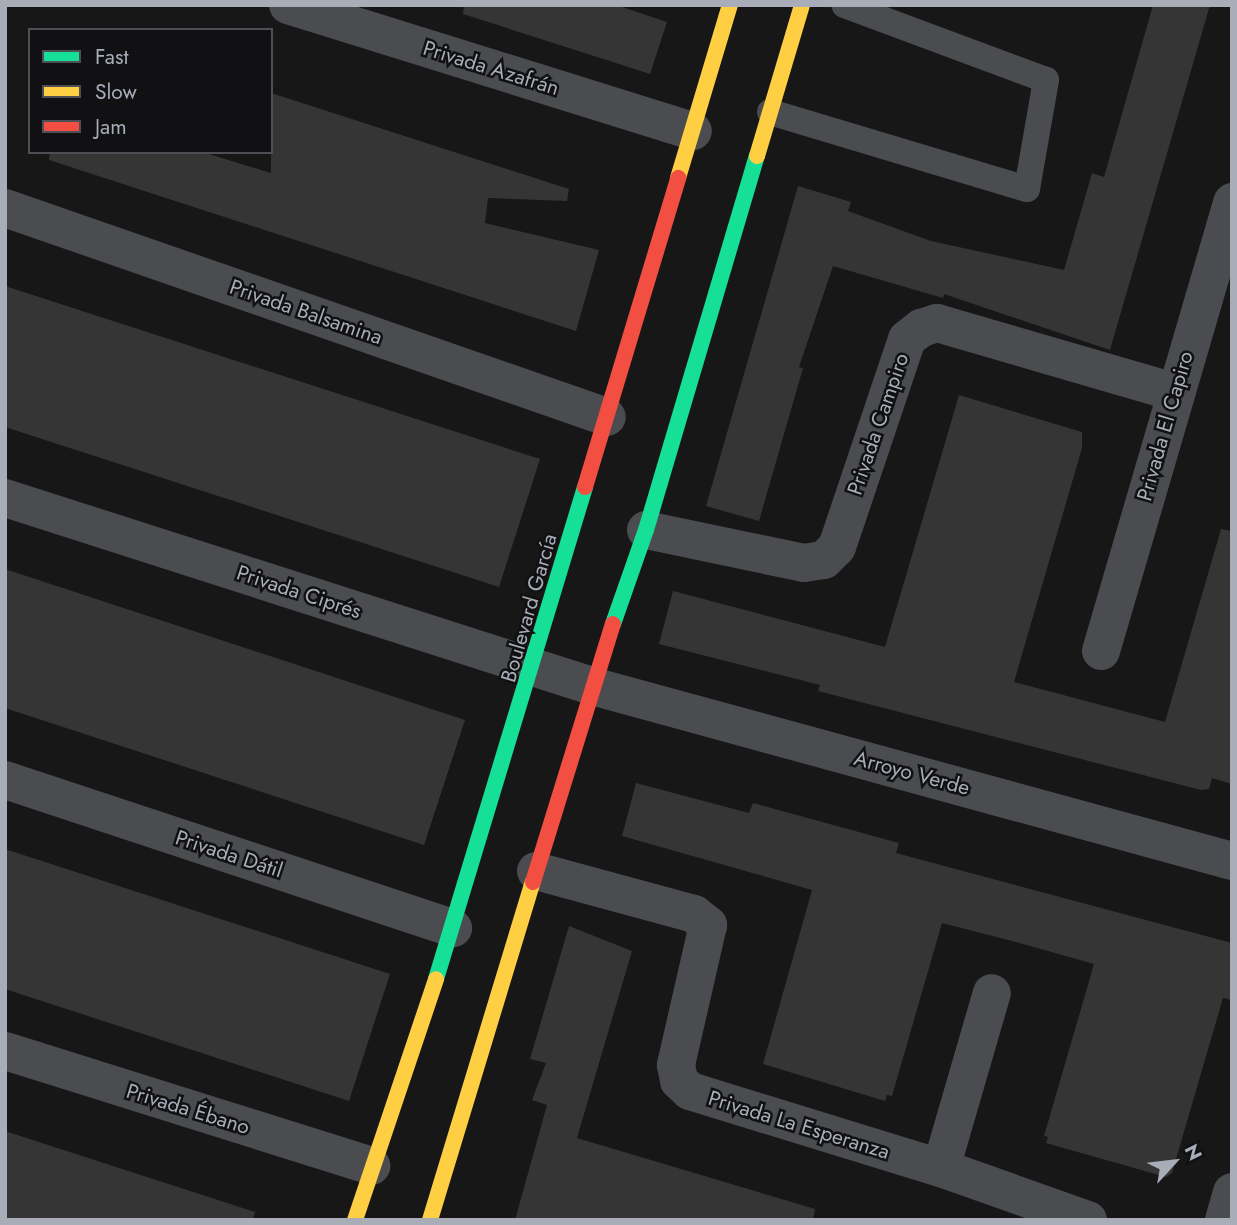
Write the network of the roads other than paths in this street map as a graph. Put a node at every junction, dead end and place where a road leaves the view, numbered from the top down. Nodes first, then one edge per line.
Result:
1 (288, 5) edge
2 (730, 5) edge
3 (802, 5) edge
4 (844, 5) edge
5 (770, 112) junction
6 (693, 131) junction
7 (1232, 202) edge
8 (5, 208) edge
9 (1174, 392) junction
10 (607, 417) junction
11 (5, 498) edge
12 (646, 530) junction
13 (1101, 651) dead end
14 (533, 668) junction
15 (592, 686) junction
16 (5, 780) edge
17 (1232, 861) edge
18 (536, 871) junction
19 (453, 928) junction
20 (992, 993) dead end
21 (5, 1051) edge
22 (371, 1166) junction
23 (941, 1168) junction
24 (1232, 1192) edge
25 (355, 1220) edge
26 (430, 1220) edge
27 (1088, 1220) edge
28 (1224, 1220) edge

1 - 6 street, Privada Azafrán
2 - 6 main road, Boulevard García
3 - 5 main road
4 - 5 lane
5 - 12 main road
6 - 10 main road, Boulevard García
7 - 9 street, Privada El Capiro
8 - 10 street, Privada Balsamina
9 - 12 street, Privada Campiro
9 - 13 street, Privada El Capiro
10 - 14 main road, Boulevard García
11 - 14 street, Privada Ciprés
12 - 15 main road
14 - 15 street, Privada Ciprés
14 - 19 main road, Boulevard García
15 - 17 street, Arroyo Verde
15 - 18 main road
16 - 19 street, Privada Dátil
18 - 23 street, Privada La Esperanza
18 - 26 main road
19 - 22 main road, Boulevard García
20 - 23 street
21 - 22 street, Privada Ébano
22 - 25 main road, Boulevard García
23 - 27 street, Privada La Esperanza
24 - 28 street

